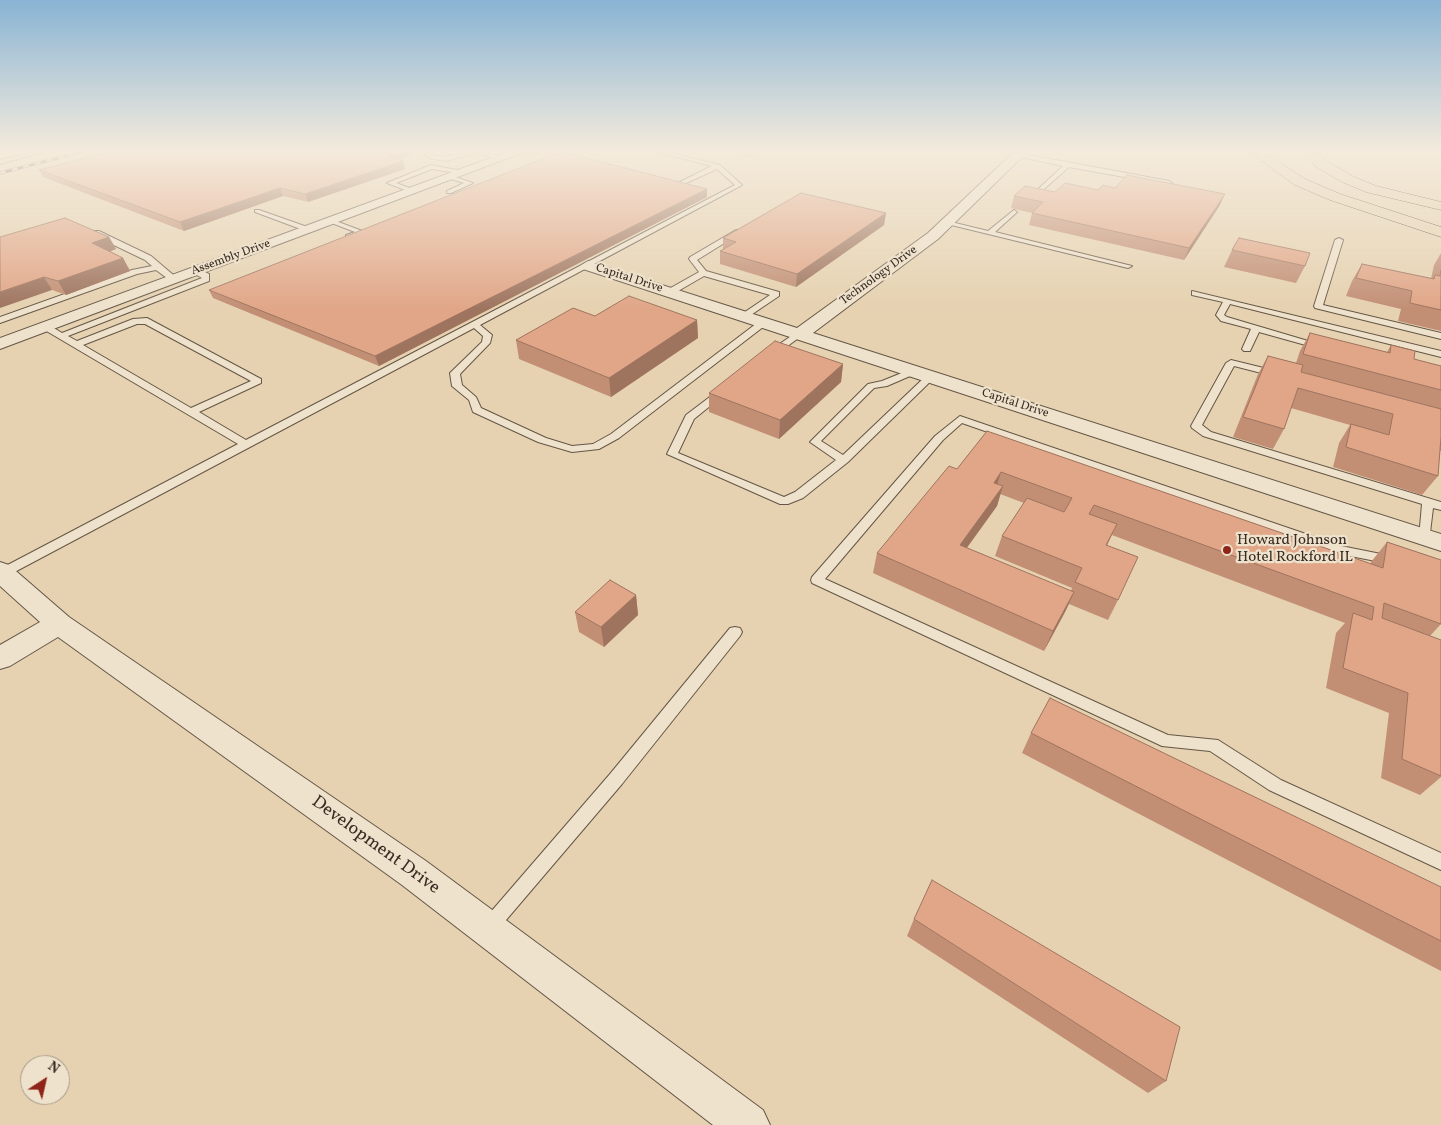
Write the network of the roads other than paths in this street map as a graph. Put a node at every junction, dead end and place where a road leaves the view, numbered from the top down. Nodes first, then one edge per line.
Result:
1 (376, 204) edge
2 (703, 204) edge
3 (966, 204) edge
4 (1358, 204) edge
5 (257, 211) dead end
6 (1014, 212) edge
7 (331, 221) junction
8 (947, 223) junction
9 (745, 227) edge
10 (86, 228) edge
11 (309, 229) junction
12 (1441, 232) edge
13 (990, 233) junction
14 (344, 239) edge
15 (1339, 240) dead end
16 (588, 266) junction
17 (1128, 266) dead end
18 (157, 268) junction
19 (196, 271) junction
20 (703, 273) junction
21 (174, 279) junction
22 (670, 292) junction
23 (1195, 293) dead end
24 (1228, 301) junction
25 (1318, 306) junction
26 (745, 316) junction
27 (1300, 319) junction
28 (0, 320) edge
29 (764, 322) junction
30 (475, 325) junction
31 (46, 327) junction
32 (1256, 329) junction
33 (800, 334) junction
34 (61, 336) junction
35 (1441, 336) edge
36 (0, 344) edge
37 (76, 345) junction
38 (1330, 348) edge
39 (1247, 349) dead end
40 (1441, 354) edge
41 (764, 359) edge
42 (922, 374) junction
43 (1283, 376) edge
44 (727, 387) edge
45 (192, 412) junction
46 (247, 445) junction
47 (844, 460) junction
48 (1428, 503) junction
49 (1441, 506) edge
50 (1433, 541) edge
51 (1406, 565) edge
52 (1, 572) edge
53 (59, 624) junction
54 (735, 632) dead end
55 (0, 658) edge
56 (1441, 862) edge
57 (488, 929) junction
58 (748, 1125) edge

1 - 7 street, Assembly Drive
2 - 16 lane
3 - 8 street, Technology Drive
4 - 12 highway
5 - 11 lane
6 - 13 lane
7 - 11 street, Assembly Drive
7 - 14 lane
8 - 13 lane
8 - 33 street, Technology Drive
9 - 20 lane
10 - 18 lane
11 - 19 street, Assembly Drive
13 - 17 lane
15 - 25 lane
16 - 22 street, Capital Drive
16 - 30 lane
18 - 21 lane
18 - 28 lane
19 - 21 street, Assembly Drive
19 - 34 lane
20 - 22 lane
20 - 26 lane
21 - 31 street, Assembly Drive
22 - 26 street, Capital Drive
23 - 24 lane
24 - 27 lane
24 - 32 lane
25 - 27 lane
25 - 35 lane
26 - 29 street, Capital Drive
27 - 40 lane
29 - 30 lane
29 - 33 street, Capital Drive
30 - 46 lane
31 - 34 lane
31 - 36 street, Assembly Drive
32 - 38 lane
32 - 39 lane
33 - 41 lane
33 - 42 street, Capital Drive
34 - 37 lane
37 - 45 lane
37 - 45 lane
42 - 47 lane
42 - 47 lane
42 - 50 street, Capital Drive
43 - 48 lane
44 - 47 lane
45 - 46 lane
46 - 52 lane
48 - 49 lane
48 - 50 lane
51 - 56 lane
52 - 53 street, Development Drive
53 - 55 street
53 - 57 street, Development Drive
54 - 57 lane
57 - 58 street, Development Drive

